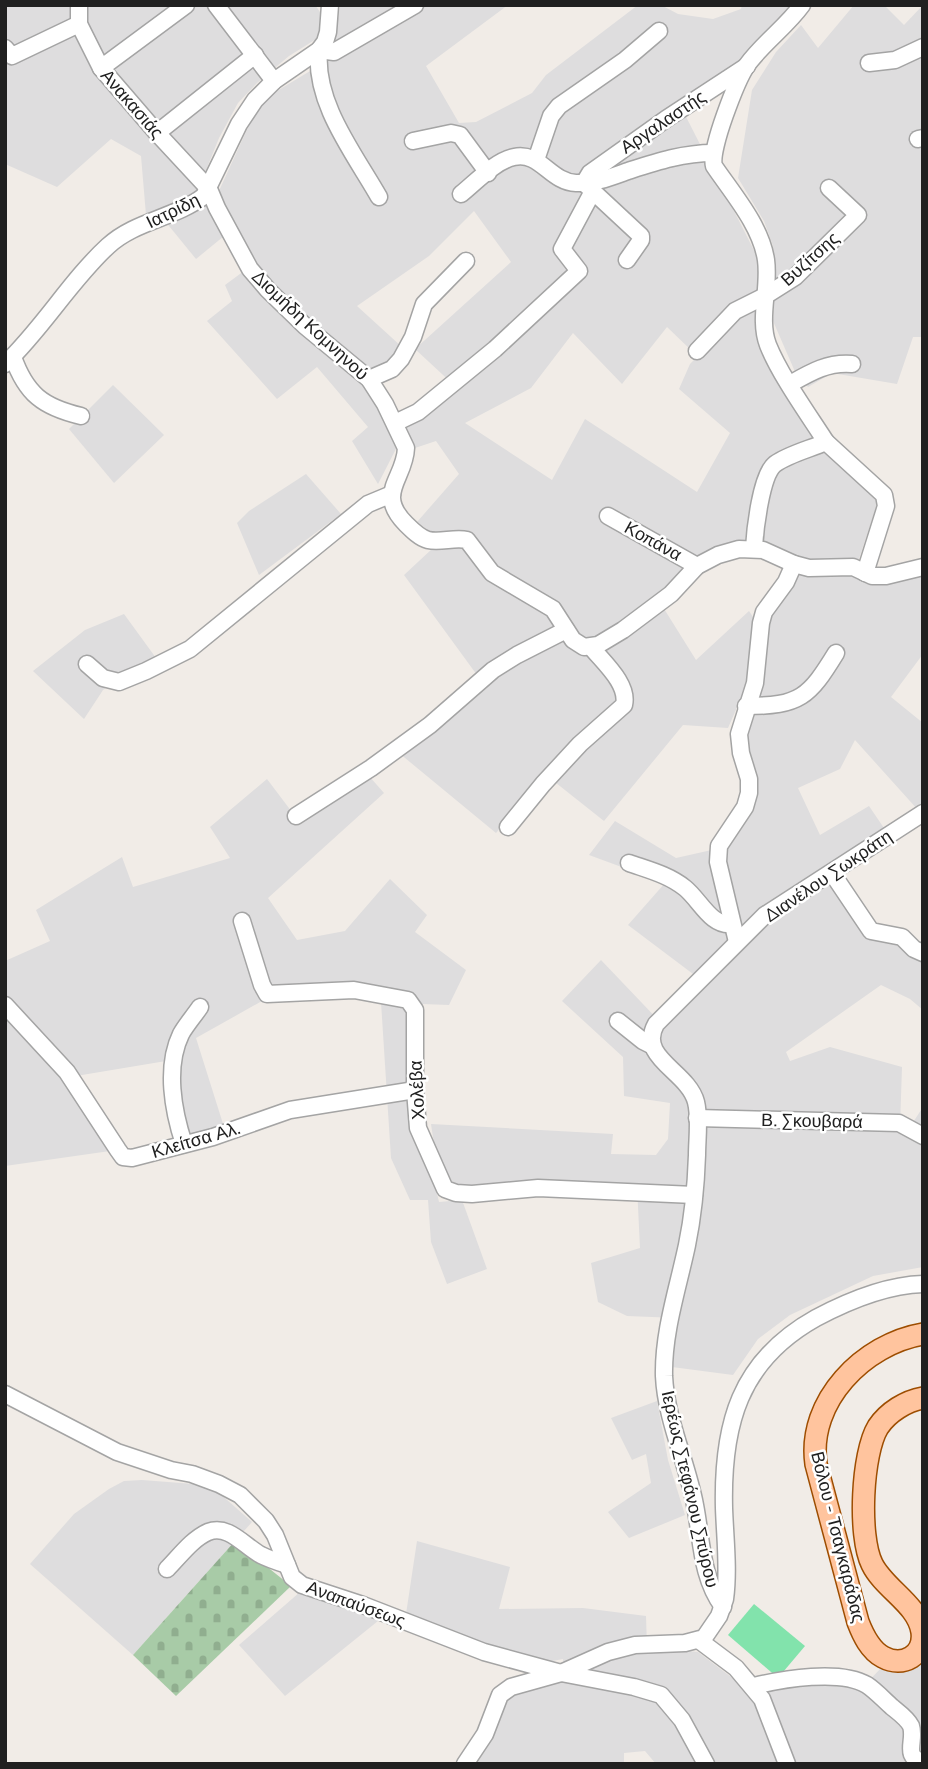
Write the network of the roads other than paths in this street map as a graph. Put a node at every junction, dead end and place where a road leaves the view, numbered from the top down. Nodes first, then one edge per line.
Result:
1 (79, 5) edge
2 (186, 5) edge
3 (216, 5) edge
4 (415, 5) edge
5 (802, 5) edge
6 (327, 10) edge
7 (79, 24) junction
8 (659, 31) dead end
9 (923, 47) edge
10 (5, 48) edge
11 (319, 50) junction
12 (255, 55) junction
13 (869, 63) dead end
14 (747, 66) junction
15 (101, 68) junction
16 (274, 81) junction
17 (157, 133) junction
18 (413, 141) dead end
19 (713, 153) junction
20 (536, 160) junction
21 (488, 173) junction
22 (588, 187) junction
23 (829, 188) dead end
24 (209, 189) junction
25 (461, 194) dead end
26 (379, 197) dead end
27 (627, 260) dead end
28 (466, 261) dead end
29 (765, 296) junction
30 (698, 351) dead end
31 (9, 360) edge
32 (852, 364) dead end
33 (369, 379) junction
34 (790, 384) junction
35 (80, 416) dead end
36 (395, 423) junction
37 (826, 442) junction
38 (392, 494) junction
39 (608, 516) dead end
40 (754, 548) junction
41 (794, 564) junction
42 (697, 566) junction
43 (923, 567) edge
44 (866, 573) junction
45 (566, 630) junction
46 (590, 647) junction
47 (836, 653) dead end
48 (87, 664) dead end
49 (746, 706) junction
50 (923, 813) edge
51 (296, 816) dead end
52 (508, 827) dead end
53 (629, 863) dead end
54 (832, 873) junction
55 (243, 921) dead end
56 (732, 923) junction
57 (737, 942) junction
58 (923, 953) edge
59 (5, 1005) edge
60 (201, 1007) dead end
61 (618, 1021) dead end
62 (652, 1045) junction
63 (415, 1090) junction
64 (697, 1118) junction
65 (923, 1136) edge
66 (184, 1144) junction
67 (694, 1195) junction
68 (923, 1284) edge
69 (923, 1335) edge
70 (6, 1397) edge
71 (923, 1398) edge
72 (287, 1565) junction
73 (167, 1569) dead end
74 (723, 1607) junction
75 (700, 1641) junction
76 (921, 1654) edge
77 (561, 1673) junction
78 (754, 1686) junction
79 (923, 1762) edge
80 (465, 1764) edge
81 (706, 1764) edge
82 (787, 1764) edge

1 - 7 street, Ανακασιάς
2 - 15 street
3 - 12 street
4 - 11 street
5 - 14 street
6 - 11 street
7 - 10 street
7 - 15 street, Ανακασιάς
8 - 20 street
9 - 13 street
11 - 16 street, Ιατρίδη
11 - 26 street
12 - 16 street
12 - 17 street
14 - 19 street
14 - 22 street, Αργαλαστής
15 - 17 street, Ανακασιάς
16 - 24 street, Ιατρίδη
17 - 24 street, Ανακασιάς
18 - 21 street
19 - 22 street
19 - 29 street
20 - 21 street
20 - 22 street
21 - 25 street
22 - 27 street
22 - 36 street, Αργαλαστής
23 - 29 street, Βυζίτσης
24 - 31 street, Ιατρίδη
24 - 33 street, Διομήδη Κομνηνού
28 - 33 street
29 - 30 street, Βυζίτσης
29 - 34 street
31 - 35 street
32 - 34 street
33 - 36 street, Διομήδη Κομνηνού
34 - 37 street
36 - 38 street, Διομήδη Κομνηνού
37 - 40 street
37 - 44 street
38 - 45 street
38 - 48 street
39 - 42 street, Κοπάνα
40 - 41 street
40 - 42 street
41 - 44 street
41 - 49 street
42 - 46 street
43 - 44 street
45 - 46 street
45 - 51 street
46 - 52 street
47 - 49 street
49 - 56 street
50 - 54 street, Διανέλου Σωκράτη
53 - 56 street
54 - 57 street, Διανέλου Σωκράτη
54 - 58 street
55 - 63 street, Χολέβα
56 - 57 street
57 - 62 street
59 - 66 street, Κλείτσα Αλ.
60 - 66 street
61 - 62 street, Ιερέως Στεφάνου Σπύρου
62 - 64 street, Ιερέως Στεφάνου Σπύρου
63 - 66 street, Κλείτσα Αλ.
63 - 67 street, Χολέβα
64 - 65 street, Β. Σκουβαρά
64 - 67 street, Ιερέως Στεφάνου Σπύρου
67 - 74 street, Ιερέως Στεφάνου Σπύρου
68 - 74 street
69 - 76 main road, Βόλου - Τσαγκαράδας
70 - 72 street, Αναπαύσεως
71 - 76 main road, Βόλου - Τσαγκαράδας
72 - 73 street
72 - 77 street, Αναπαύσεως
74 - 75 street
75 - 77 street
75 - 78 street
77 - 80 street
77 - 81 street, Αναπαύσεως
78 - 79 street
78 - 82 street

